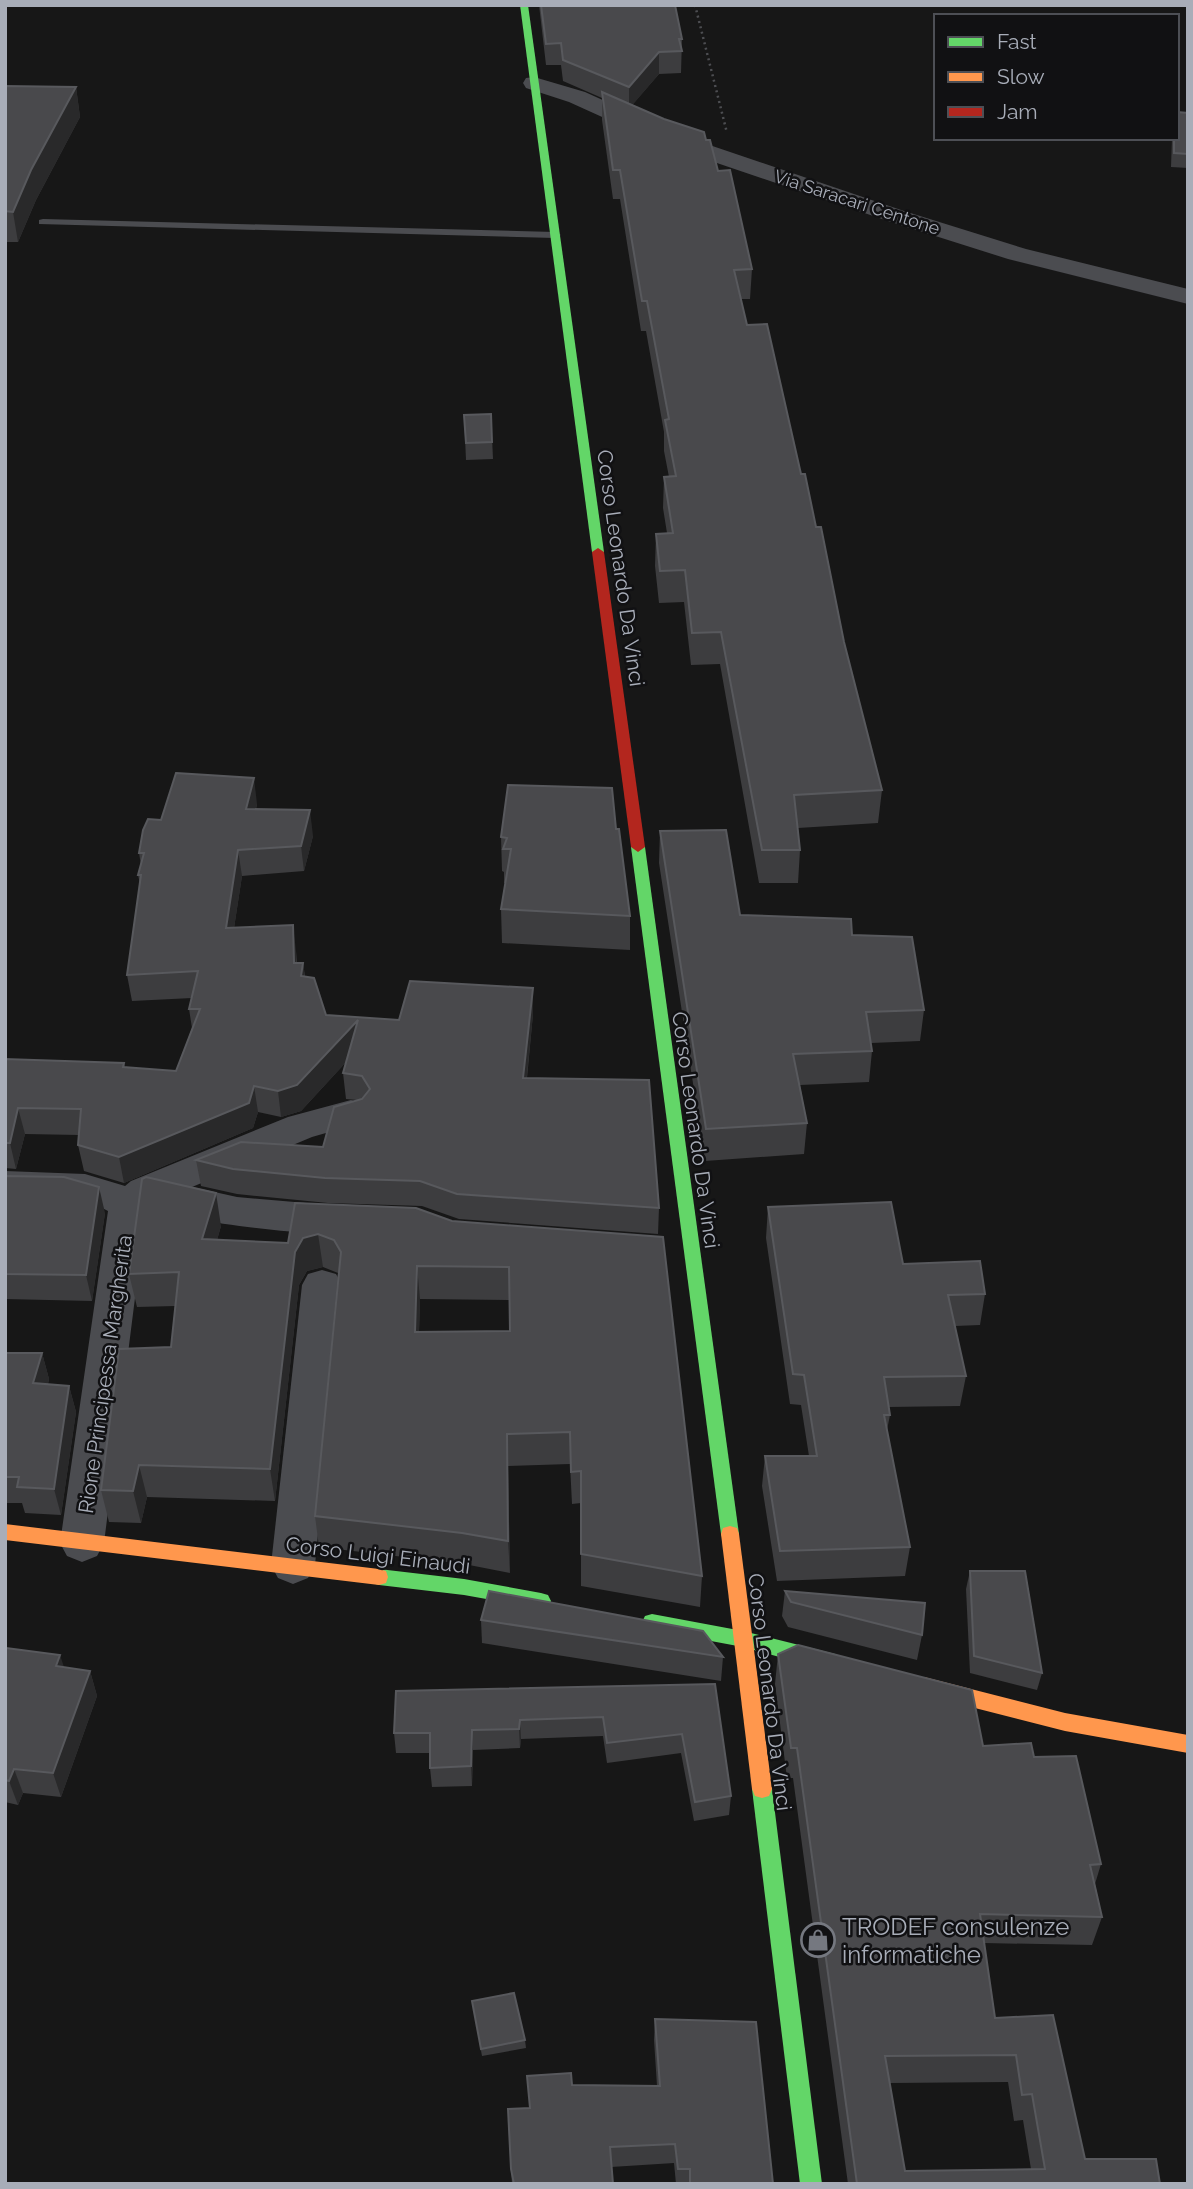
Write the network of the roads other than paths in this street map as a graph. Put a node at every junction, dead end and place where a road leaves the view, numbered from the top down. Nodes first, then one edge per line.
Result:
1 (524, 5) edge
2 (534, 83) junction
3 (43, 222) dead end
4 (555, 235) junction
5 (1188, 297) edge
6 (351, 1113) edge
7 (5, 1185) edge
8 (136, 1198) junction
9 (382, 1223) edge
10 (652, 1251) edge
11 (692, 1254) junction
12 (322, 1285) dead end
13 (5, 1532) edge
14 (82, 1543) junction
15 (293, 1565) junction
16 (557, 1604) edge
17 (636, 1619) edge
18 (743, 1639) junction
19 (850, 1667) edge
20 (904, 1681) edge
21 (1188, 1744) edge
22 (811, 2184) edge

1 - 2 main road, Corso Leonardo Da Vinci
2 - 4 main road, Corso Leonardo Da Vinci
2 - 5 street, Via Saracari Centone
3 - 4 lane
4 - 11 main road, Corso Leonardo Da Vinci
6 - 8 street
7 - 8 street, Rione Principessa Margherita
8 - 9 street, Rione Principessa Margherita
8 - 14 street, Rione Principessa Margherita
10 - 11 street
11 - 18 main road, Corso Leonardo Da Vinci
12 - 15 street
13 - 14 main road, Corso Luigi Einaudi
14 - 15 main road, Corso Luigi Einaudi
15 - 16 main road, Corso Luigi Einaudi
17 - 18 main road
18 - 19 main road
18 - 22 main road, Corso Leonardo Da Vinci
20 - 21 main road

